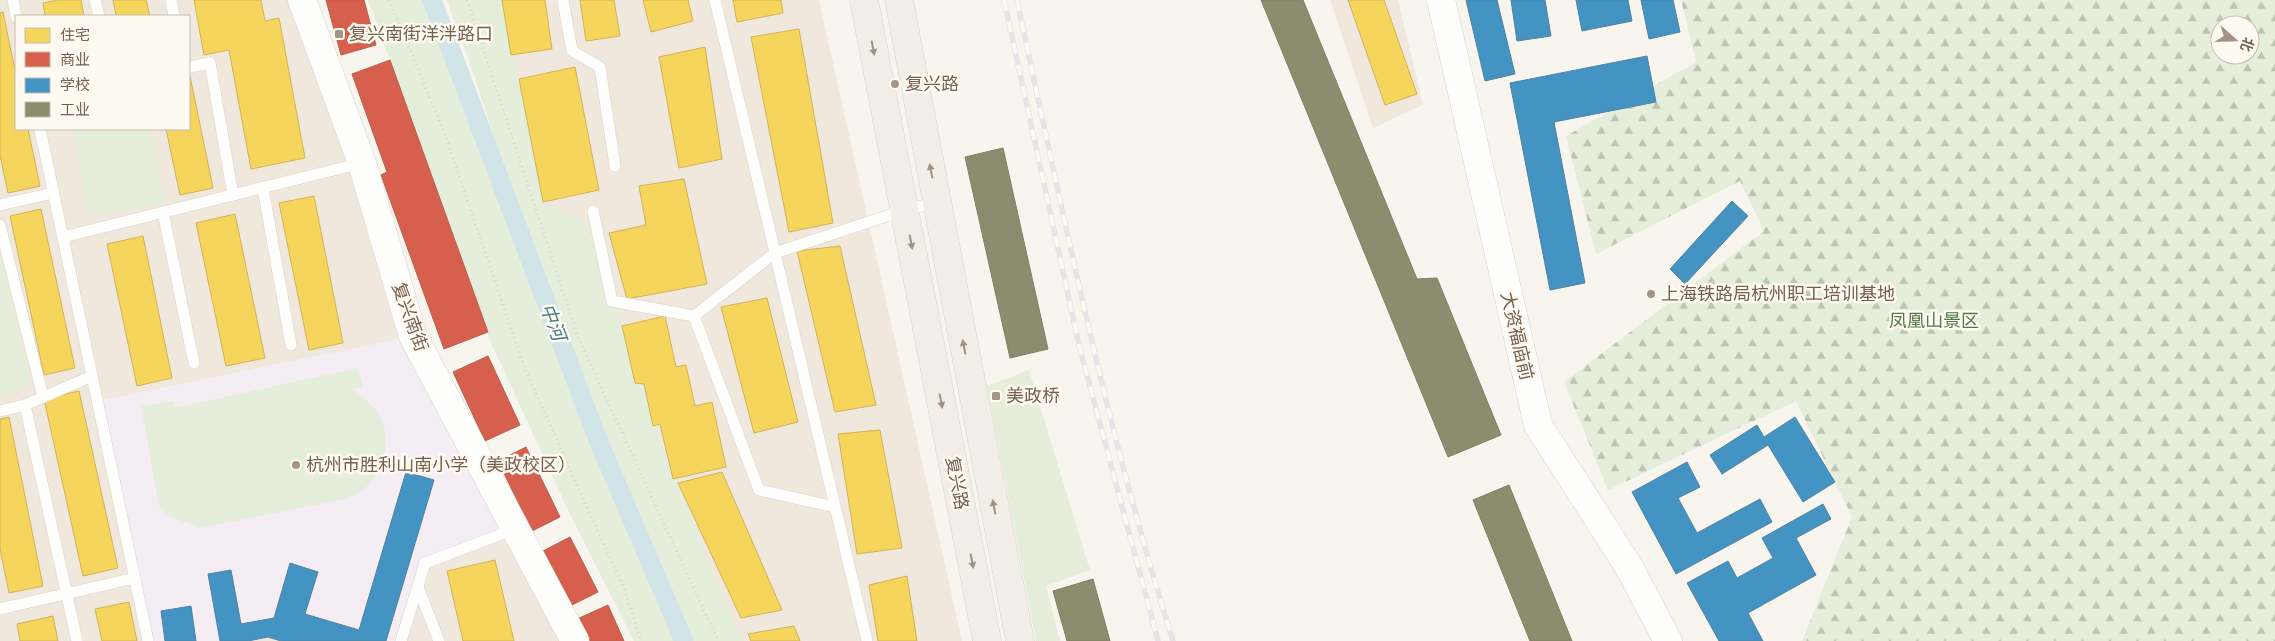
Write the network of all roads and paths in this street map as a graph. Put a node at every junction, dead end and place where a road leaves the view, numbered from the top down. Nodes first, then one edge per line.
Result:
1 (13, 0) edge
2 (96, 0) edge
3 (171, 0) edge
4 (302, 0) edge
5 (389, 0) edge
6 (467, 0) edge
7 (563, 0) edge
8 (715, 0) edge
9 (864, 0) edge
10 (899, 0) edge
11 (1441, 0) edge
12 (16, 15) edge
13 (99, 15) edge
14 (174, 15) edge
15 (190, 67) edge
16 (40, 130) edge
17 (362, 163) junction
18 (615, 166) dead end
19 (263, 188) junction
20 (54, 193) junction
21 (233, 195) junction
22 (937, 202) junction
23 (0, 205) edge
24 (905, 210) junction
25 (593, 211) dead end
26 (163, 212) junction
27 (0, 225) edge
28 (63, 237) junction
29 (774, 253) junction
30 (694, 316) junction
31 (291, 345) dead end
32 (194, 363) dead end
33 (92, 376) junction
34 (43, 397) junction
35 (25, 405) junction
36 (0, 411) edge
37 (835, 507) junction
38 (515, 528) junction
39 (135, 578) junction
40 (418, 587) junction
41 (66, 594) junction
42 (0, 609) edge
43 (77, 641) edge
44 (148, 641) edge
45 (401, 641) edge
46 (439, 641) edge
47 (575, 641) edge
48 (641, 641) edge
49 (718, 641) edge
50 (867, 641) edge
51 (987, 641) edge
52 (1020, 641) edge
53 (1668, 641) edge

1 - 12 lane
2 - 13 lane
3 - 14 lane
4 - 17 street, 复兴南街
5 - 48 path
6 - 49 path
7 - 18 lane
8 - 29 lane
9 -> 24 main road, 复兴路
22 -> 10 main road, 复兴路
11 - 53 street, 大资福庙前
15 - 21 lane
16 - 20 lane
17 - 19 lane
17 - 38 street, 复兴南街
19 - 21 lane
19 - 31 lane
20 - 23 lane
20 - 28 lane
21 - 26 lane
22 - 24 lane
52 -> 22 main road, 复兴路
24 - 29 lane
24 -> 51 main road, 复兴路
25 - 30 lane
26 - 28 lane
26 - 32 lane
27 - 34 lane
28 - 33 lane
29 - 30 lane
29 - 37 lane
30 - 37 lane
33 - 34 lane
33 - 39 lane
34 - 35 lane
35 - 36 lane
35 - 41 lane
37 - 50 lane
38 - 40 lane
38 - 47 street, 复兴南街
39 - 41 lane
39 - 44 lane
40 - 45 lane
40 - 46 lane
41 - 42 lane
41 - 43 lane

